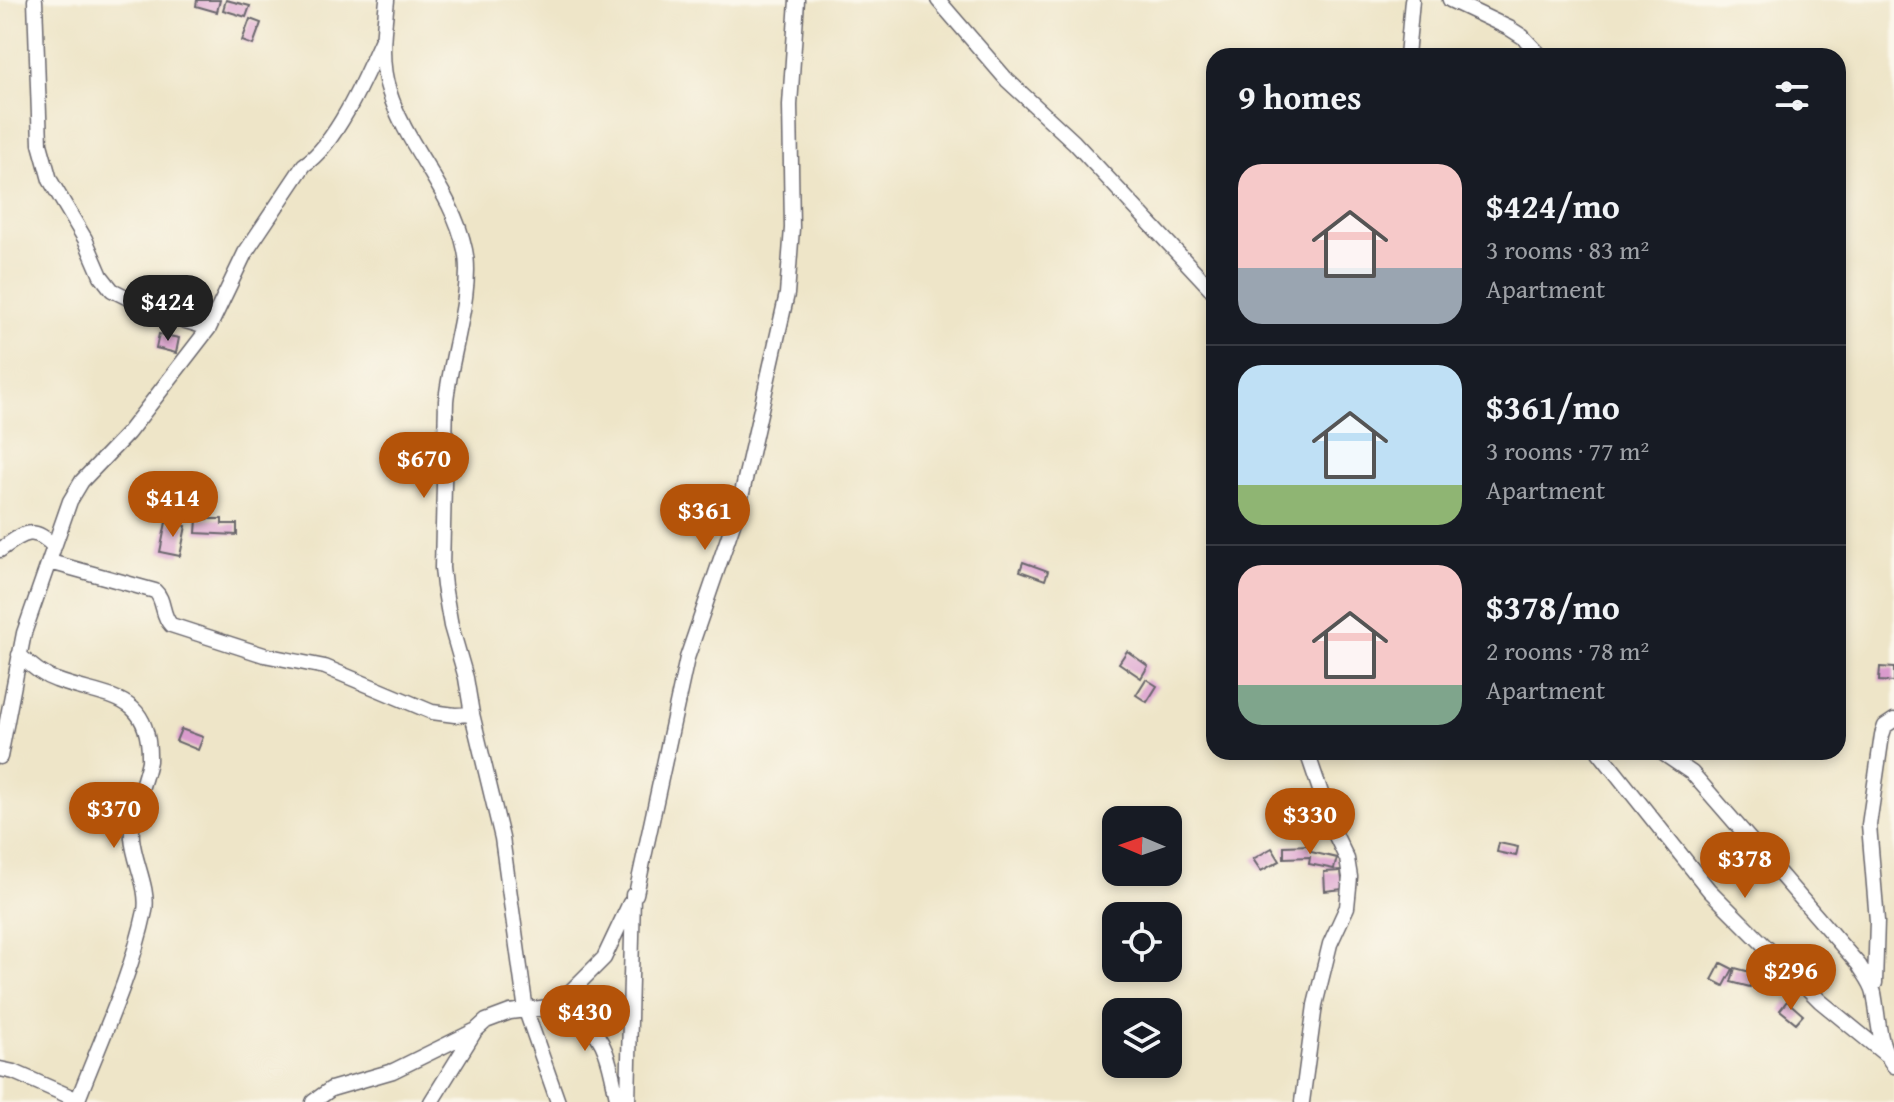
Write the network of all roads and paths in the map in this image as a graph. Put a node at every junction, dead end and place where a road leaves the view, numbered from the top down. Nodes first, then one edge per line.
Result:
1 (35, 0) edge
2 (387, 0) edge
3 (797, 0) edge
4 (938, 0) edge
5 (1412, 0) edge
6 (1450, 0) edge
7 (383, 36) junction
8 (1408, 48) edge
9 (1533, 48) edge
10 (1206, 283) edge
11 (209, 328) junction
12 (54, 547) junction
13 (0, 550) edge
14 (50, 562) junction
15 (19, 655) junction
16 (472, 714) junction
17 (1894, 720) edge
18 (0, 757) edge
19 (1310, 760) edge
20 (1605, 760) edge
21 (1673, 760) edge
22 (633, 895) junction
23 (1872, 987) junction
24 (544, 1009) junction
25 (526, 1011) junction
26 (475, 1031) junction
27 (1890, 1060) edge
28 (0, 1069) edge
29 (78, 1101) edge
30 (313, 1102) edge
31 (431, 1102) edge
32 (558, 1102) edge
33 (618, 1102) edge
34 (628, 1102) edge
35 (1302, 1102) edge

1 - 11 street
2 - 7 street
3 - 22 street
4 - 10 street
5 - 8 street
6 - 9 street
7 - 11 street
7 - 16 street
11 - 12 street
12 - 13 street
12 - 14 street
14 - 15 street
14 - 16 street
15 - 18 street
15 - 29 street
16 - 25 street
17 - 23 street
19 - 35 street
20 - 27 street
21 - 23 street
22 - 24 street
22 - 34 street
23 - 27 street
24 - 25 street
24 - 33 street
25 - 26 street
25 - 32 street
26 - 30 street
26 - 31 street
28 - 29 street

